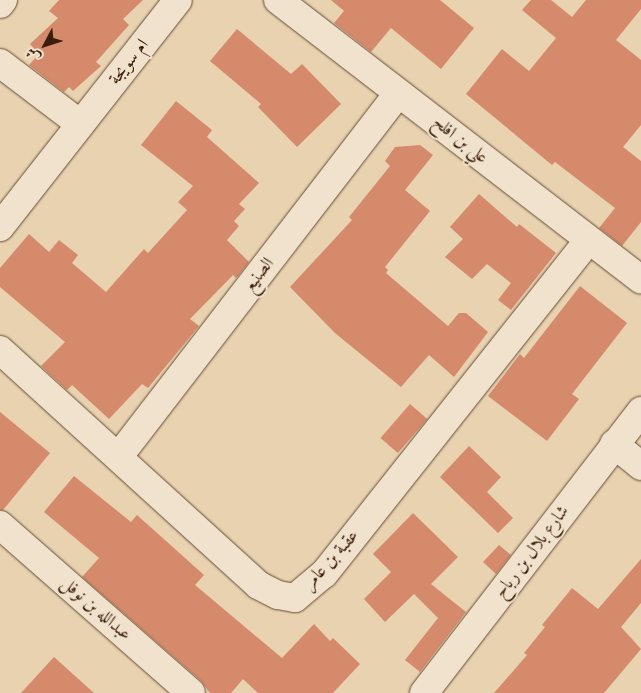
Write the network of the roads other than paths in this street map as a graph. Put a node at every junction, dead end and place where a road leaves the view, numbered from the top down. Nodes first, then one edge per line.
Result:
1 (3, 0) edge
2 (178, 0) edge
3 (278, 0) edge
4 (0, 4) edge
5 (0, 63) edge
6 (399, 93) junction
7 (80, 124) junction
8 (0, 227) edge
9 (589, 240) junction
10 (641, 280) edge
11 (0, 350) edge
12 (641, 411) edge
13 (614, 444) junction
14 (119, 456) junction
15 (641, 466) edge
16 (0, 525) edge
17 (191, 693) edge
18 (424, 693) edge

1 - 4 street
2 - 7 street, ام سويجة
3 - 6 street, علي بن افلح
5 - 7 street
6 - 9 street, علي بن افلح
6 - 14 street, الصنيع
7 - 8 street, ام سويجة
9 - 10 street, علي بن افلح
9 - 14 street, عقبة بن عامر
11 - 14 street, عقبة بن عامر
12 - 13 street, شارع بلال بن رباح
13 - 15 street
13 - 18 street, شارع بلال بن رباح
16 - 17 street, عبدالله بن نوفل

